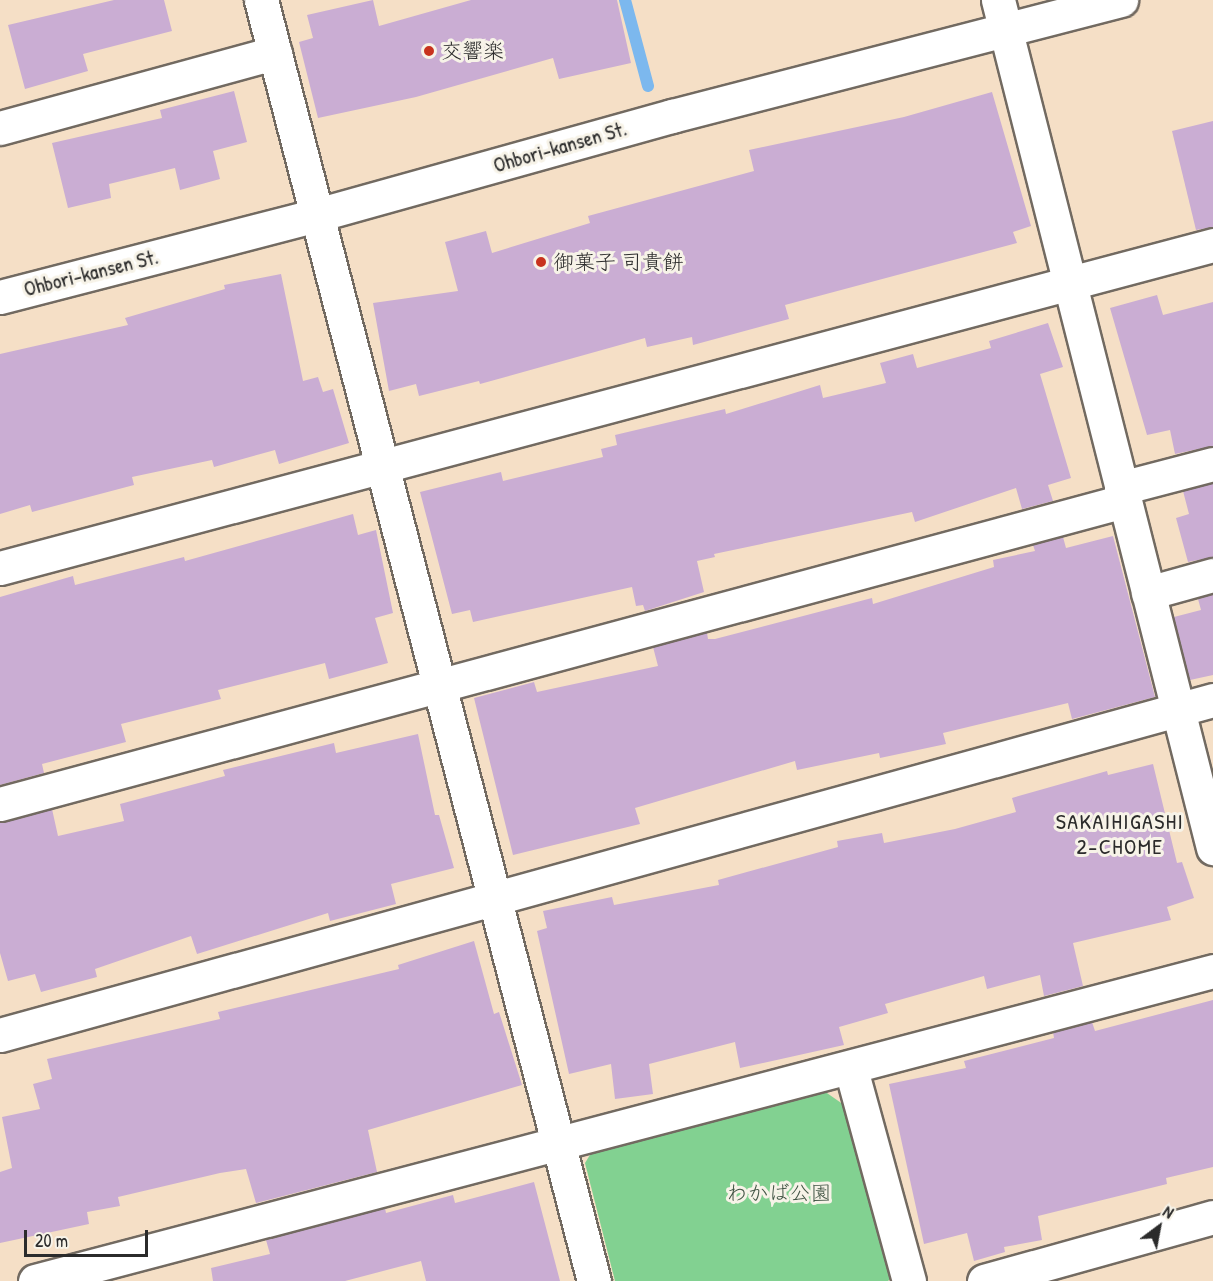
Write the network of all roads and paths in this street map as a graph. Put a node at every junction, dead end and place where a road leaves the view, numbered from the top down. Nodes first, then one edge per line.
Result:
1 (1120, 0) edge
2 (264, 1) edge
3 (1001, 16) edge
4 (275, 52) junction
5 (0, 128) edge
6 (317, 215) junction
7 (1213, 245) edge
8 (1069, 283) junction
9 (0, 297) edge
10 (1213, 464) edge
11 (382, 466) junction
12 (1123, 495) junction
13 (0, 568) edge
14 (1213, 575) edge
15 (1148, 593) junction
16 (439, 686) junction
17 (1213, 700) edge
18 (1177, 710) junction
19 (0, 804) edge
20 (1211, 830) edge
21 (495, 901) junction
22 (1213, 971) edge
23 (0, 1035) edge
24 (851, 1069) junction
25 (558, 1143) junction
26 (1213, 1217) edge
27 (35, 1281) edge
28 (594, 1281) edge
29 (909, 1281) edge
30 (984, 1281) edge

1 - 3 street, Ohbori-kansen St.
2 - 4 street
3 - 6 street, Ohbori-kansen St.
3 - 8 street
4 - 5 street
4 - 6 street
6 - 9 street, Ohbori-kansen St.
6 - 11 street
7 - 8 street
8 - 11 street
8 - 12 street
10 - 12 street
11 - 13 street
11 - 16 street
12 - 15 street
12 - 16 street
14 - 15 street
15 - 18 street
16 - 19 street
16 - 21 street
17 - 18 street
18 - 20 street
18 - 21 street
21 - 23 street
21 - 25 street
22 - 24 street
24 - 25 street
24 - 29 street
25 - 27 street
25 - 28 street
26 - 30 street

